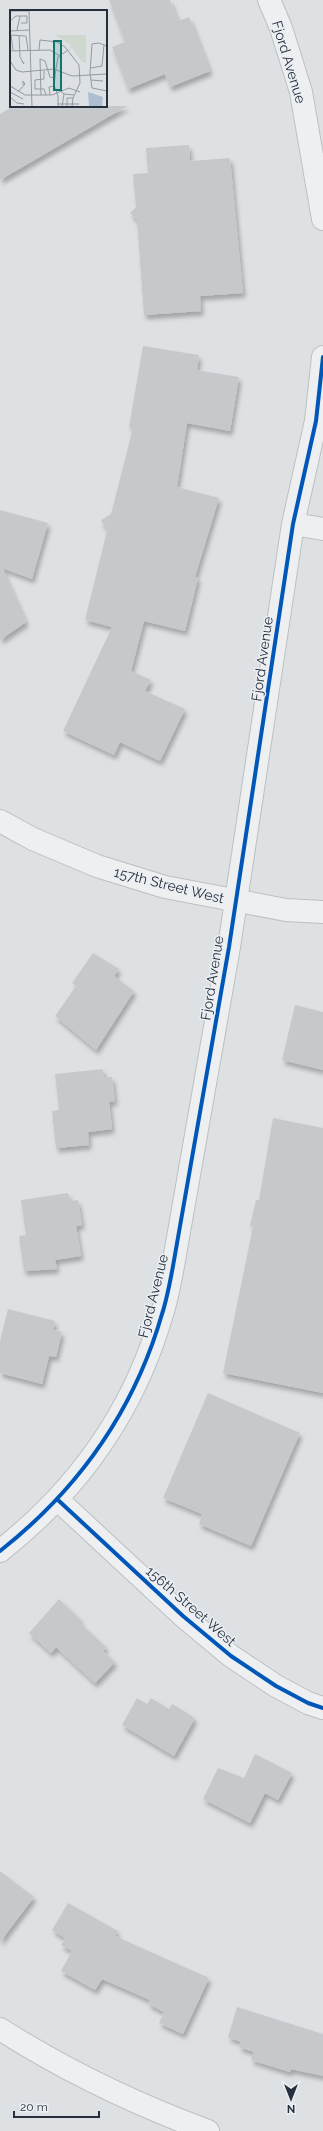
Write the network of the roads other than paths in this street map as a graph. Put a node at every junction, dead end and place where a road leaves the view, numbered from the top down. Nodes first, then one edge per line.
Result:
1 (269, 0) edge
2 (319, 181) edge
3 (323, 219) edge
4 (323, 357) edge
5 (293, 524) junction
6 (323, 529) edge
7 (0, 821) edge
8 (235, 902) junction
9 (323, 912) edge
10 (58, 1500) junction
11 (0, 1551) edge
12 (323, 1708) edge
13 (0, 2029) edge
14 (208, 2131) edge

1 - 2 street, Fjord Avenue
2 - 3 street, Fjord Avenue
4 - 5 street, Fjord Avenue
5 - 6 street
5 - 8 street, Fjord Avenue
7 - 8 street, 157th Street West
8 - 9 street, 157th Street West
8 - 10 street, Fjord Avenue
10 - 11 street, Fjord Avenue
10 - 12 street, 156th Street West
13 - 14 street

